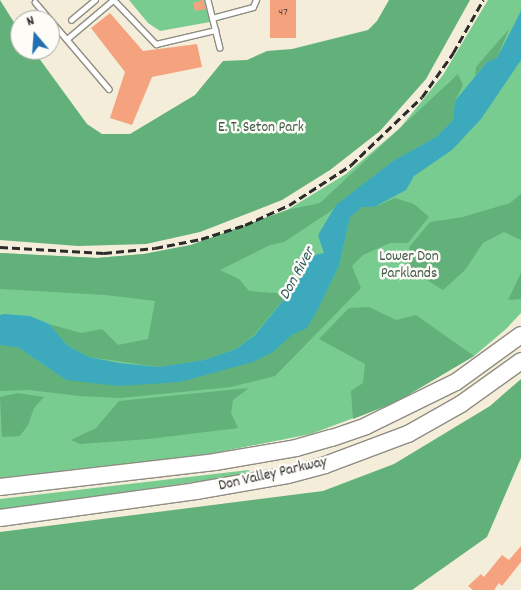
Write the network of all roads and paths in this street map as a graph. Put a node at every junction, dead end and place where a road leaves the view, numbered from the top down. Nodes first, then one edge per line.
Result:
1 (95, 0) edge
2 (113, 0) edge
3 (208, 0) edge
4 (256, 0) edge
5 (36, 2) dead end
6 (212, 18) junction
7 (71, 20) dead end
8 (215, 30) junction
9 (67, 39) junction
10 (220, 48) dead end
11 (109, 89) dead end
12 (521, 335) edge
13 (521, 361) edge
14 (0, 487) edge
15 (0, 518) edge

1 - 7 lane
2 - 8 lane
2 - 9 lane
3 - 6 lane
4 - 6 lane
5 - 9 lane
6 - 8 lane
8 - 10 lane
9 - 11 lane
12 - 14 highway, Don Valley Parkway
13 - 15 highway, Don Valley Parkway

